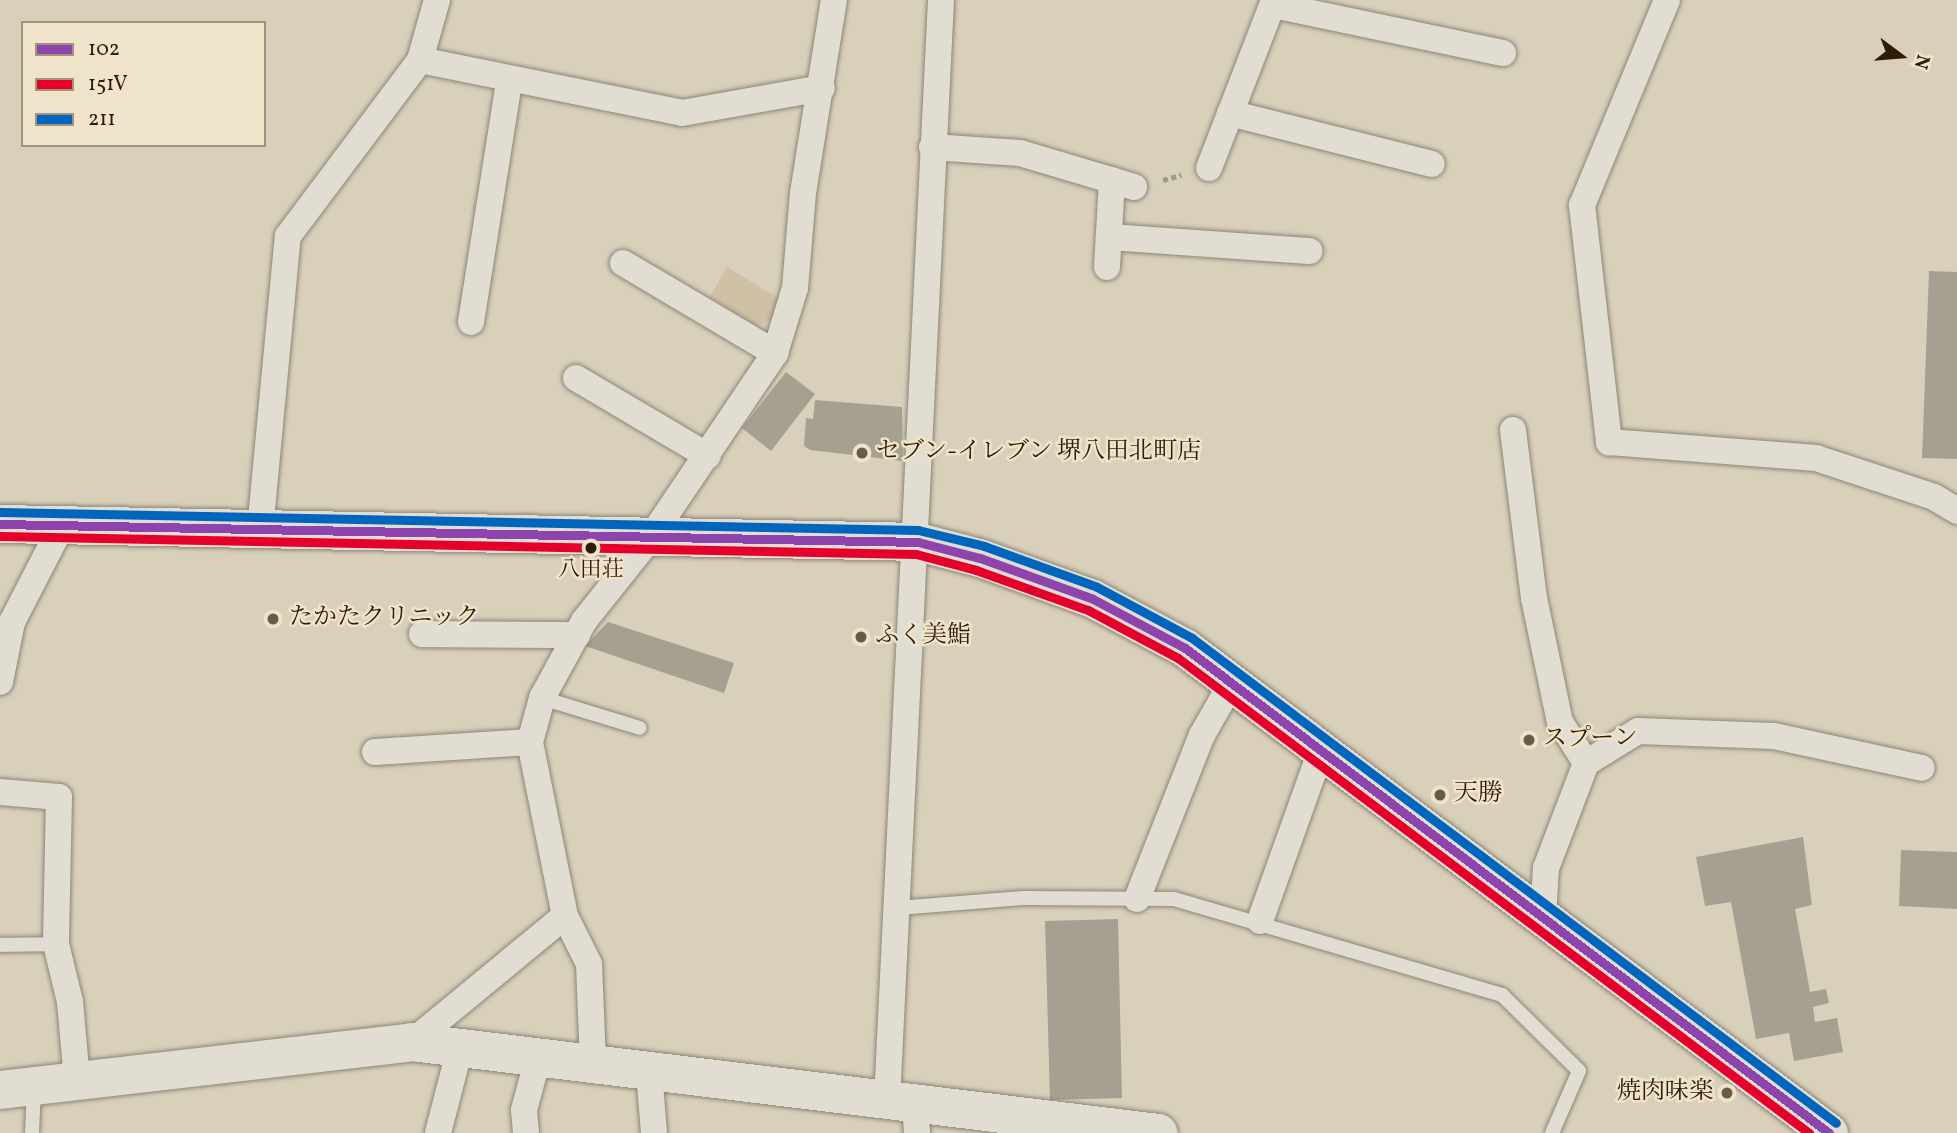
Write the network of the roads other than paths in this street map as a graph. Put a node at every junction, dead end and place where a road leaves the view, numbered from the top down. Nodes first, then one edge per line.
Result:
1 (437, 0) edge
2 (834, 0) edge
3 (940, 0) edge
4 (1667, 0) edge
5 (1274, 3) edge
6 (1503, 53) dead end
7 (420, 60) junction
8 (509, 81) junction
9 (822, 88) junction
10 (1230, 113) junction
11 (932, 147) junction
12 (1432, 164) dead end
13 (1209, 168) road end
14 (1109, 237) junction
15 (1310, 251) dead end
16 (623, 263) dead end
17 (1107, 267) dead end
18 (471, 322) dead end
19 (775, 353) junction
20 (576, 378) dead end
21 (1513, 430) dead end
22 (708, 456) junction
23 (1957, 512) edge
24 (0, 524) edge
25 (62, 526) junction
26 (260, 530) junction
27 (651, 537) junction
28 (918, 542) junction
29 (422, 634) dead end
30 (577, 635) junction
31 (0, 682) edge
32 (1230, 686) junction
33 (542, 698) junction
34 (640, 728) dead end
35 (530, 742) junction
36 (375, 751) dead end
37 (1320, 753) junction
38 (1586, 762) junction
39 (1922, 768) dead end
40 (0, 792) edge
41 (1138, 899) junction
42 (898, 908) junction
43 (565, 916) junction
44 (1543, 918) junction
45 (1260, 921) junction
46 (56, 944) junction
47 (0, 945) edge
48 (412, 1042) junction
49 (460, 1048) junction
50 (538, 1058) junction
51 (593, 1065) junction
52 (649, 1071) junction
53 (77, 1080) junction
54 (17, 1088) edge
55 (906, 1112) edge
56 (32, 1133) edge
57 (438, 1133) edge
58 (526, 1133) edge
59 (654, 1133) edge
60 (1158, 1133) edge
61 (1552, 1133) edge
62 (1829, 1133) edge

1 - 7 street
2 - 9 street
3 - 11 street
4 - 23 street
5 - 6 street
5 - 10 street
7 - 8 street
7 - 26 street
8 - 9 street
8 - 18 street
9 - 19 street
10 - 12 street
10 - 13 street
11 - 14 street
11 - 28 street
14 - 15 street
14 - 17 street
16 - 19 street
19 - 22 street
20 - 22 street
21 - 38 street
22 - 27 street
24 - 25 street
25 - 26 street
25 - 31 street
26 - 27 street
27 - 28 street
27 - 30 street
28 - 32 street
28 - 42 street
29 - 30 street
30 - 33 street
32 - 37 street
32 - 41 street
33 - 34 lane
33 - 35 street
35 - 36 street
35 - 43 street
37 - 44 street
37 - 45 street
38 - 39 street
38 - 44 street
40 - 46 street
41 - 42 lane
41 - 45 lane
42 - 55 street
43 - 48 street
43 - 51 street
44 - 62 street
45 - 61 lane
46 - 47 lane
46 - 53 street
48 - 49 street
48 - 53 street
49 - 50 street
49 - 57 street
50 - 51 street
50 - 58 street
51 - 52 street
52 - 55 street
52 - 59 street
53 - 54 street
54 - 56 lane
55 - 60 street

